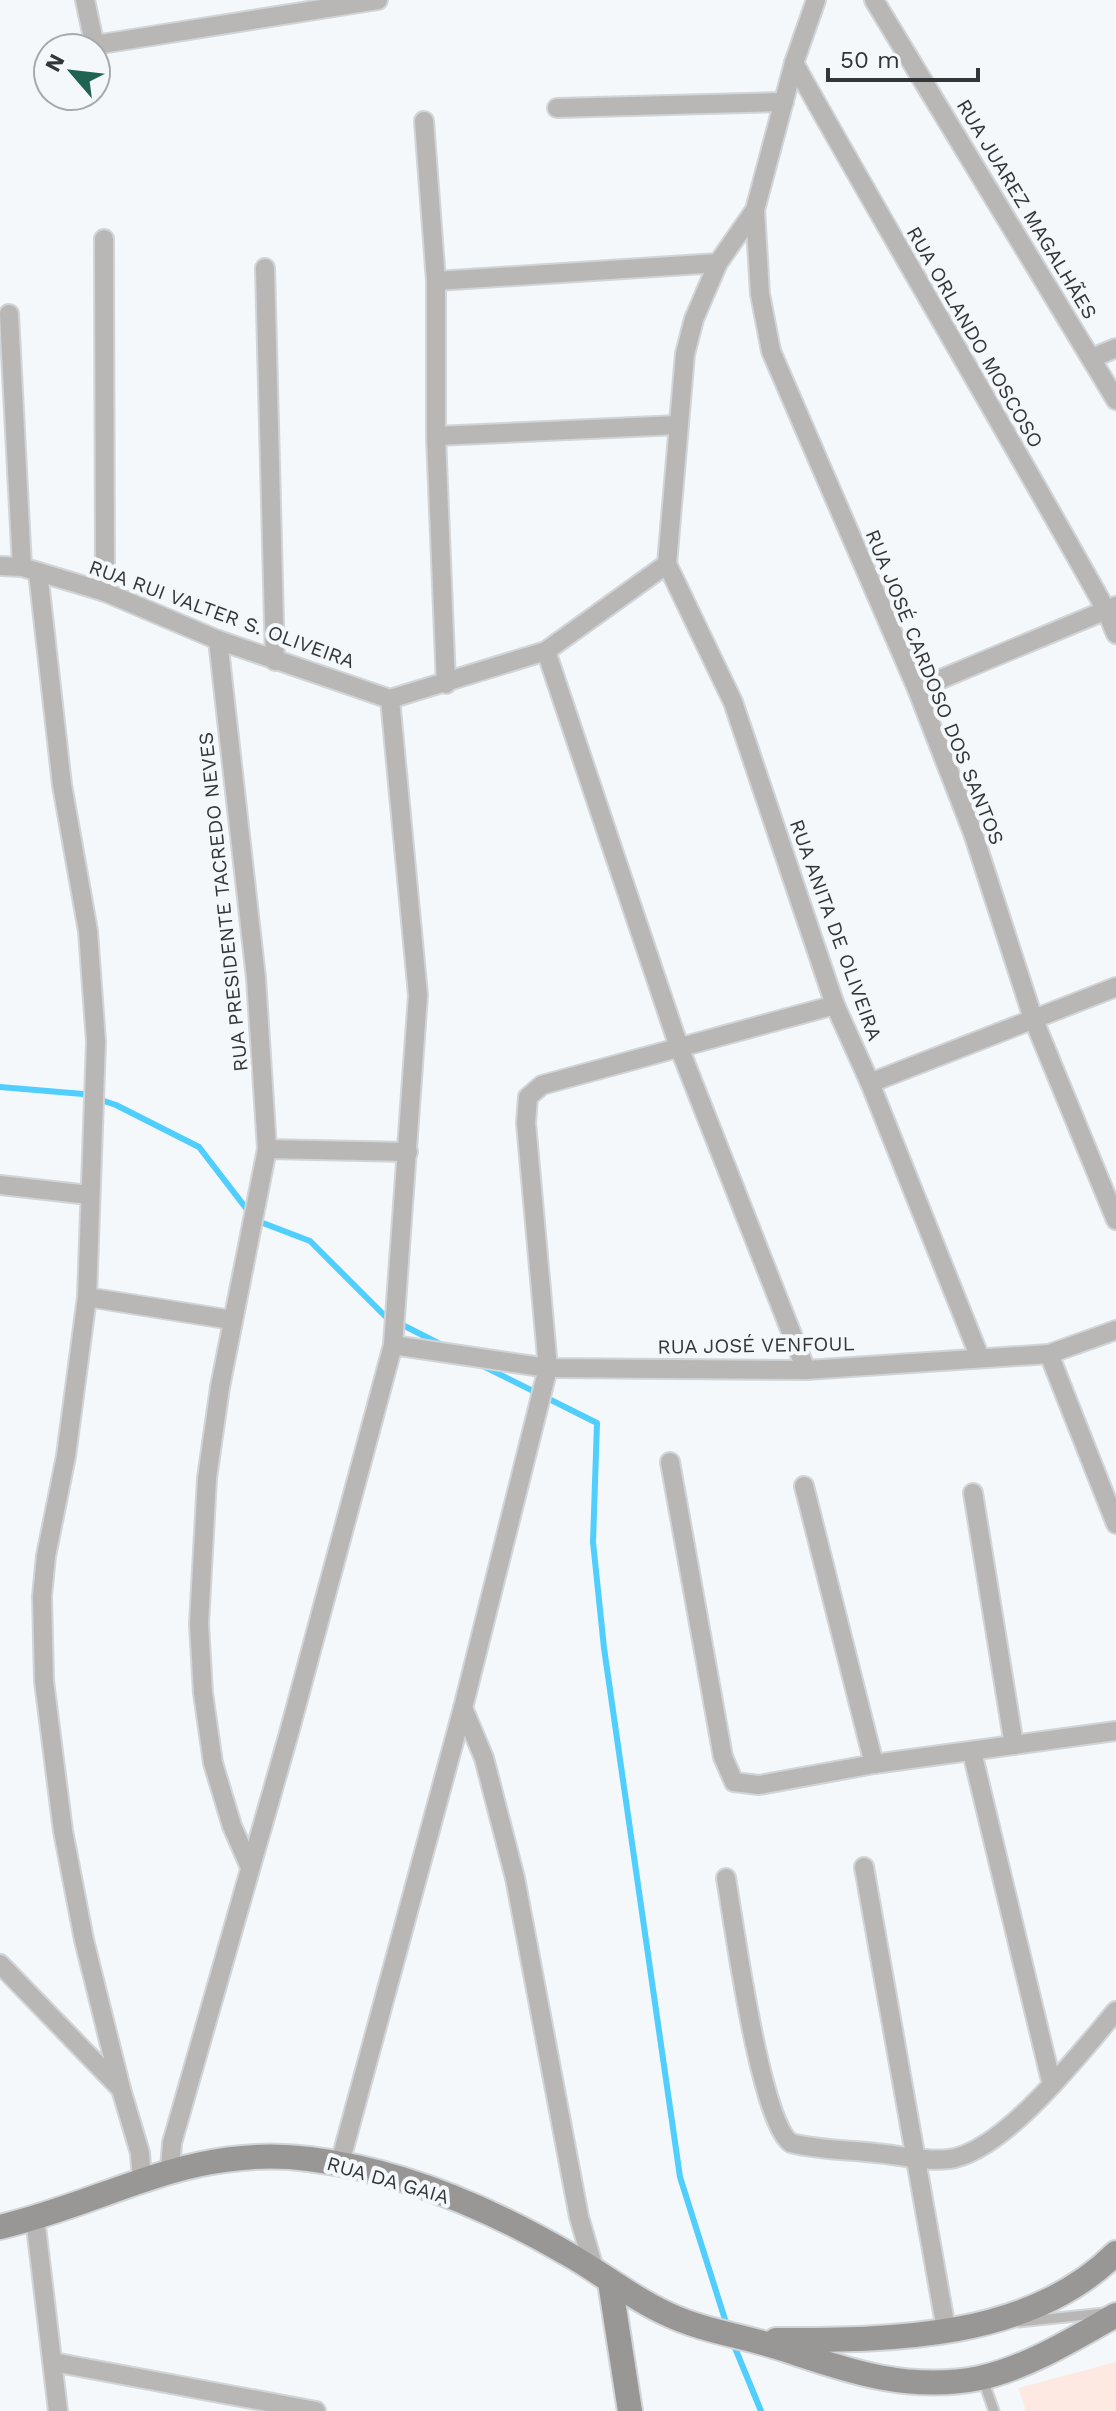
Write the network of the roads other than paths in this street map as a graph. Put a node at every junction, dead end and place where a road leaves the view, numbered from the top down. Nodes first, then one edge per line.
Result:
1 (85, 0) edge
2 (378, 0) edge
3 (816, 0) edge
4 (874, 0) edge
5 (342, 3) edge
6 (92, 32) edge
7 (112, 39) edge
8 (794, 63) junction
9 (784, 102) junction
10 (557, 108) dead end
11 (424, 121) dead end
12 (755, 210) junction
13 (104, 239) dead end
14 (718, 263) junction
15 (265, 268) dead end
16 (436, 281) junction
17 (9, 314) dead end
18 (1116, 348) edge
19 (1092, 358) junction
20 (1116, 400) edge
21 (678, 425) junction
22 (436, 436) junction
23 (667, 564) junction
24 (0, 566) edge
25 (30, 569) junction
26 (105, 592) junction
27 (1111, 608) edge
28 (1116, 634) edge
29 (218, 640) junction
30 (546, 651) junction
31 (275, 661) junction
32 (446, 684) junction
33 (917, 689) junction
34 (390, 699) junction
35 (1116, 987) edge
36 (835, 1005) junction
37 (1033, 1018) junction
38 (679, 1047) junction
39 (870, 1083) junction
40 (267, 1149) junction
41 (408, 1152) junction
42 (0, 1185) edge
43 (89, 1195) junction
44 (1116, 1220) edge
45 (87, 1297) junction
46 (232, 1320) junction
47 (1116, 1330) edge
48 (393, 1345) junction
49 (1049, 1354) junction
50 (980, 1358) junction
51 (548, 1368) junction
52 (806, 1370) junction
53 (670, 1462) dead end
54 (804, 1486) dead end
55 (973, 1493) dead end
56 (1116, 1524) edge
57 (463, 1708) junction
58 (1116, 1731) edge
59 (1014, 1745) junction
60 (972, 1752) junction
61 (874, 1764) junction
62 (250, 1867) junction
63 (864, 1867) dead end
64 (726, 1878) dead end
65 (0, 1964) edge
66 (1116, 2011) edge
67 (1052, 2085) junction
68 (121, 2089) junction
69 (917, 2156) junction
70 (340, 2163) junction
71 (170, 2169) junction
72 (142, 2180) junction
73 (35, 2218) junction
74 (0, 2227) edge
75 (1116, 2253) edge
76 (602, 2277) junction
77 (1116, 2313) edge
78 (980, 2327) junction
79 (946, 2329) junction
80 (754, 2340) junction
81 (846, 2340) junction
82 (53, 2362) junction
83 (840, 2369) junction
84 (982, 2377) junction
85 (58, 2411) edge
86 (316, 2411) edge
87 (630, 2411) edge
88 (994, 2411) edge

1 - 6 street
2 - 5 street
3 - 8 street
4 - 19 street, RUA JUAREZ MAGALHÃES
5 - 7 street
8 - 9 street
8 - 27 street, RUA ORLANDO MOSCOSO
9 - 10 street
9 - 12 street
11 - 16 street
12 - 14 street
12 - 33 street, RUA JOSÉ CARDOSO DOS SANTOS
13 - 26 street
14 - 16 street
14 - 21 street
15 - 31 street
16 - 22 street
17 - 25 street
18 - 19 street
19 - 20 street, RUA JUAREZ MAGALHÃES
21 - 22 street
21 - 23 street
22 - 32 street
23 - 30 street
23 - 36 street, RUA ANITA DE OLIVEIRA
24 - 25 street, RUA RUI VALTER S. OLIVEIRA
25 - 26 street, RUA RUI VALTER S. OLIVEIRA
25 - 43 street
26 - 29 street, RUA RUI VALTER S. OLIVEIRA
27 - 28 street, RUA ORLANDO MOSCOSO
27 - 33 street
29 - 31 street, RUA RUI VALTER S. OLIVEIRA
29 - 40 street, RUA PRESIDENTE TACREDO NEVES
30 - 32 street
30 - 38 street
31 - 34 street, RUA RUI VALTER S. OLIVEIRA
32 - 34 street
33 - 37 street, RUA JOSÉ CARDOSO DOS SANTOS
34 - 41 street
35 - 37 street
36 - 38 street
36 - 39 street, RUA ANITA DE OLIVEIRA
37 - 39 street
37 - 44 street, RUA JOSÉ CARDOSO DOS SANTOS
38 - 51 street
38 - 52 street
39 - 50 street, RUA ANITA DE OLIVEIRA
40 - 41 street
40 - 46 street, RUA PRESIDENTE TACREDO NEVES
41 - 48 street
42 - 43 street
43 - 45 street
45 - 46 street
45 - 68 street
46 - 62 street, RUA PRESIDENTE TACREDO NEVES
47 - 49 street, RUA JOSÉ VENFOUL
48 - 51 street, RUA JOSÉ VENFOUL
48 - 62 street
49 - 50 street, RUA JOSÉ VENFOUL
49 - 56 street
50 - 52 street, RUA JOSÉ VENFOUL
51 - 52 street, RUA JOSÉ VENFOUL
51 - 57 street
53 - 61 street
54 - 61 street
55 - 59 street
57 - 70 street
57 - 76 street
58 - 59 street
59 - 60 street
60 - 61 street
60 - 67 street
62 - 71 street
63 - 69 street
64 - 69 street
65 - 68 street
66 - 67 street
67 - 69 street
68 - 72 street
69 - 79 street
70 - 71 main road, RUA DA GAIA
70 - 76 main road, RUA DA GAIA
71 - 72 main road, RUA DA GAIA
72 - 73 main road, RUA DA GAIA
73 - 74 main road, RUA DA GAIA
73 - 82 street
75 - 78 main road
76 - 80 main road, RUA DA GAIA
76 - 87 main road
77 - 78 lane
77 - 84 main road
78 - 79 main road
79 - 81 main road
80 - 81 main road
80 - 83 main road
81 - 83 main road
82 - 85 street
82 - 86 street
83 - 84 main road
84 - 88 lane

